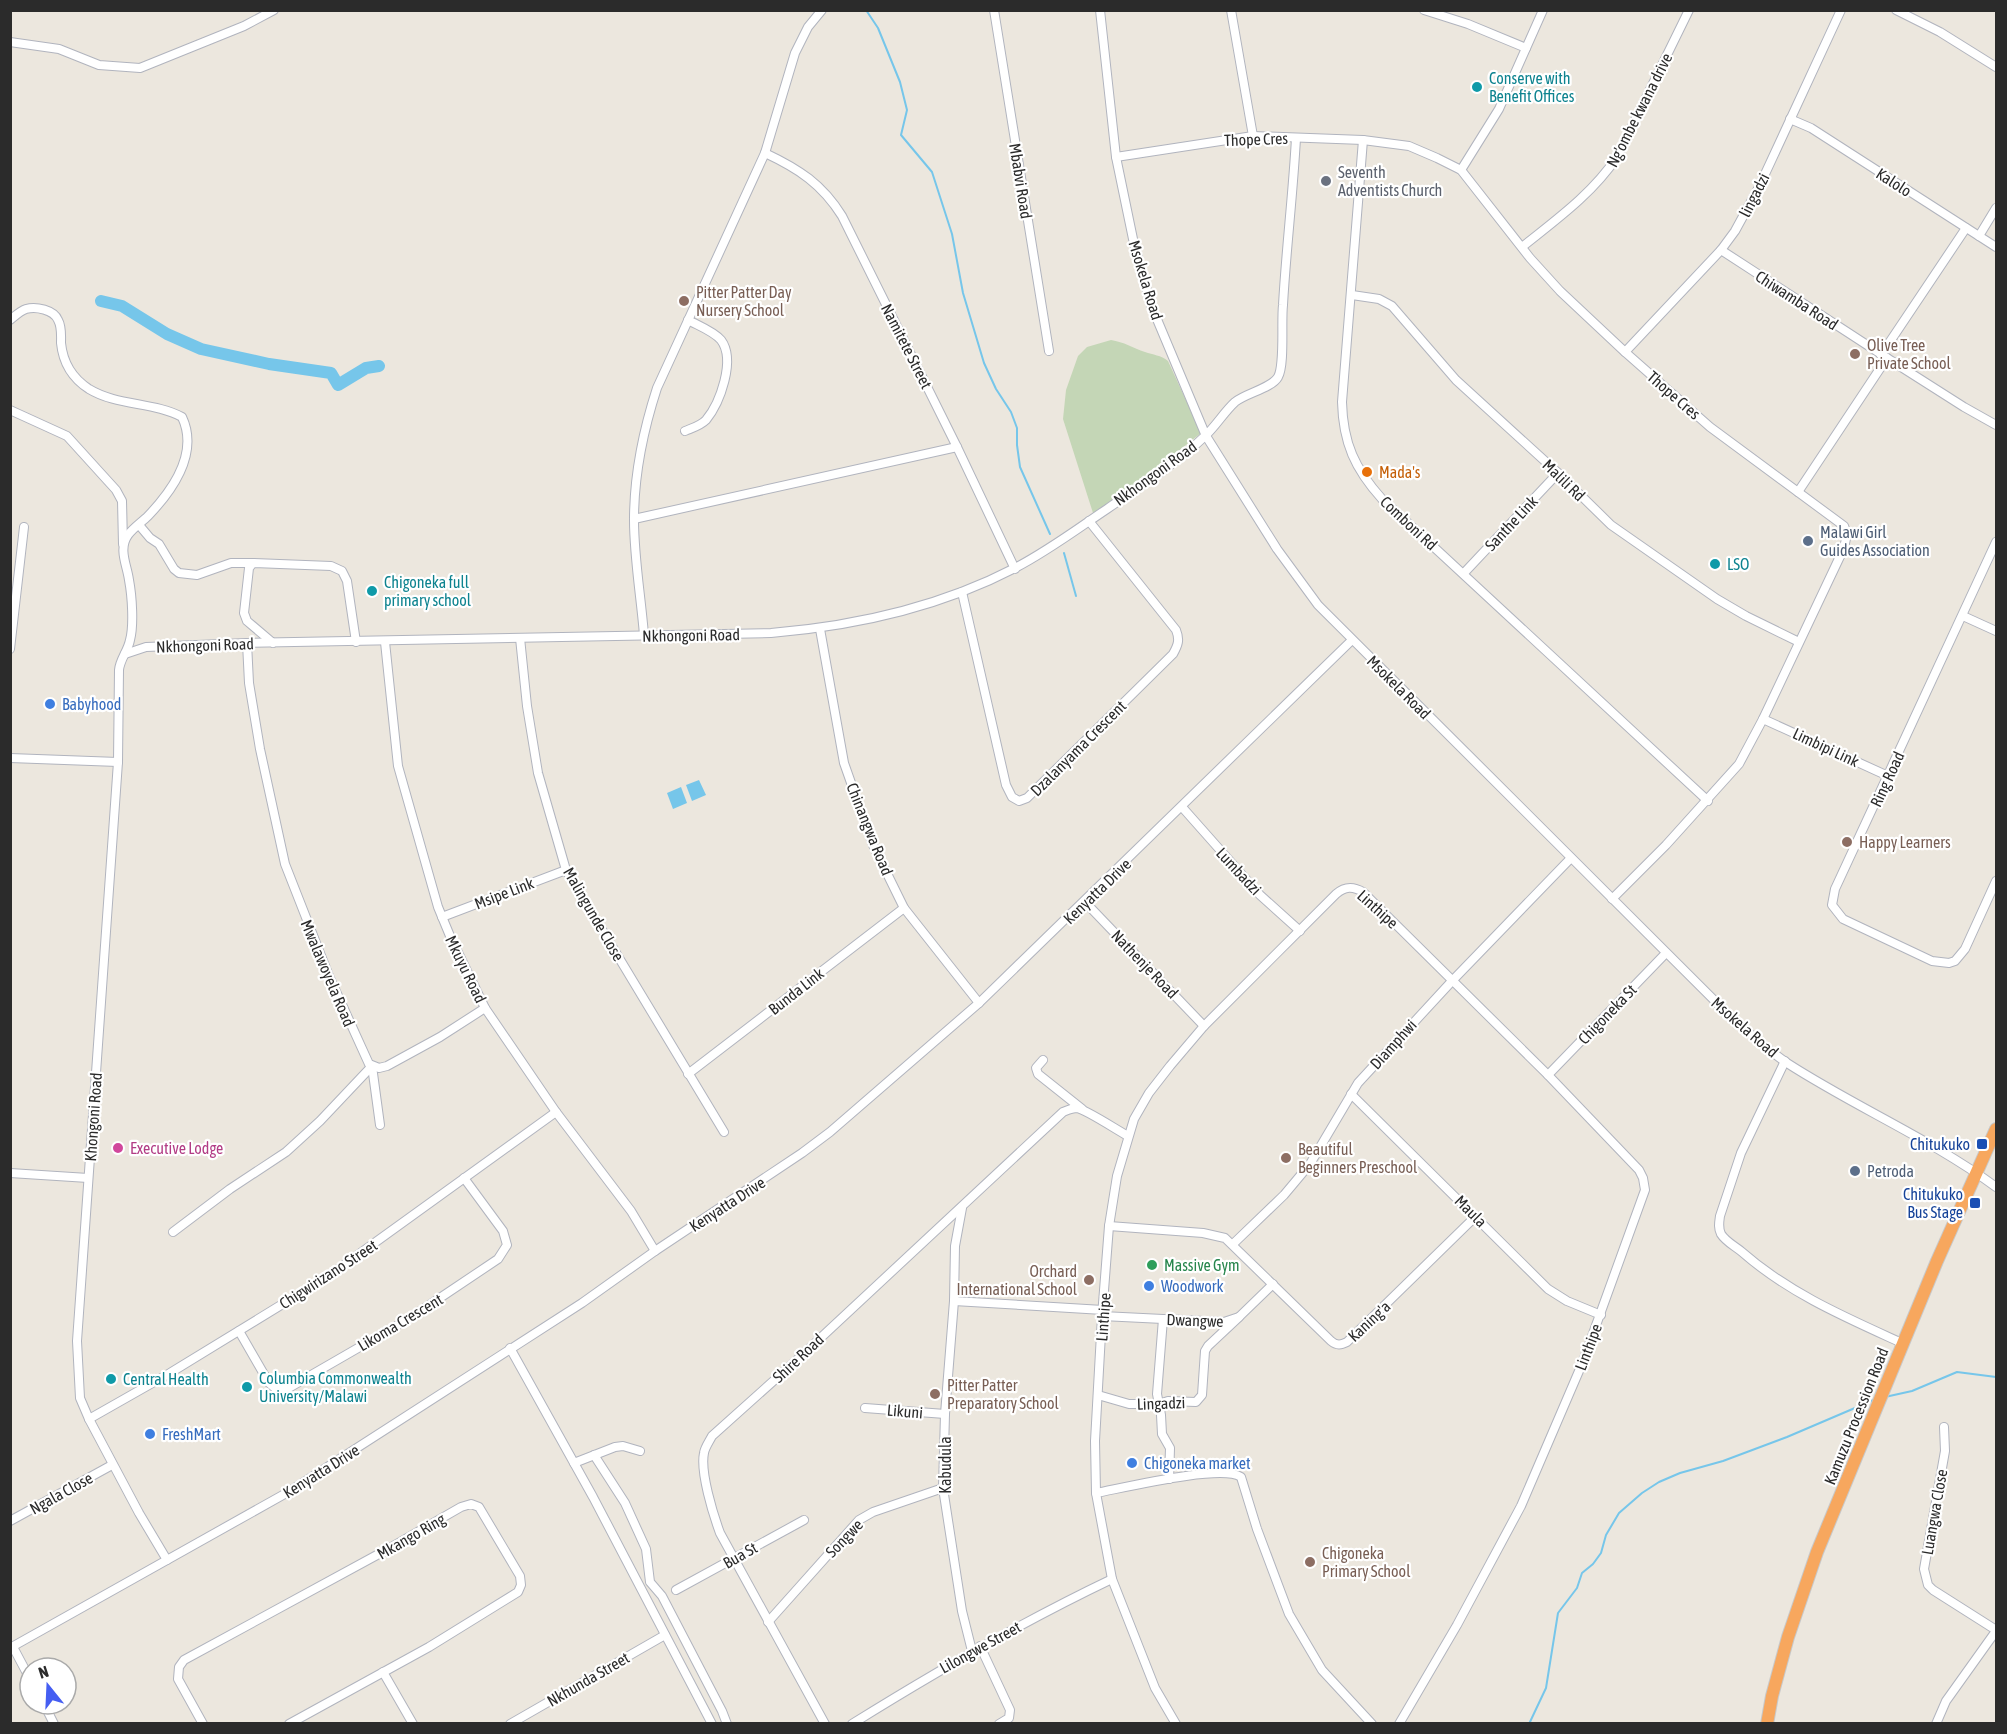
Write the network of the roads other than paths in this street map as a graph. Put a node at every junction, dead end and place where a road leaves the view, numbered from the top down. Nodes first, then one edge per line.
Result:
1 (274, 10) edge
2 (822, 10) edge
3 (994, 10) edge
4 (1101, 10) edge
5 (1231, 10) edge
6 (1424, 10) edge
7 (1543, 10) edge
8 (1689, 10) edge
9 (1841, 10) edge
10 (1896, 10) edge
11 (10, 42) edge
12 (1526, 48) junction
13 (1996, 67) edge
14 (1790, 119) junction
15 (1253, 136) junction
16 (1296, 138) junction
17 (1363, 140) junction
18 (765, 153) junction
19 (1116, 157) junction
20 (1461, 170) junction
21 (1996, 208) edge
22 (1966, 228) junction
23 (1979, 236) junction
24 (1522, 247) junction
25 (1996, 247) edge
26 (1721, 250) junction
27 (1352, 295) junction
28 (10, 320) edge
29 (688, 320) junction
30 (1048, 351) dead end
31 (1625, 352) junction
32 (1884, 357) junction
33 (10, 410) edge
34 (1996, 425) edge
35 (685, 431) dead end
36 (1206, 436) junction
37 (957, 447) junction
38 (1558, 473) junction
39 (1798, 492) junction
40 (634, 519) junction
41 (1089, 521) junction
42 (139, 525) junction
43 (24, 527) dead end
44 (1996, 542) edge
45 (123, 547) junction
46 (253, 563) junction
47 (1015, 569) junction
48 (1464, 573) junction
49 (962, 592) junction
50 (1963, 616) junction
51 (820, 629) junction
52 (1996, 631) edge
53 (644, 635) junction
54 (520, 638) junction
55 (1352, 640) junction
56 (356, 642) junction
57 (385, 642) junction
58 (1799, 642) junction
59 (273, 643) junction
60 (247, 644) junction
61 (10, 649) edge
62 (126, 654) junction
63 (1763, 718) junction
64 (10, 758) edge
65 (118, 762) junction
66 (1888, 776) junction
67 (1708, 801) junction
68 (1182, 807) junction
69 (1571, 858) junction
70 (566, 870) junction
71 (1996, 881) edge
72 (1612, 899) junction
73 (1085, 902) junction
74 (904, 908) junction
75 (441, 917) junction
76 (1300, 931) junction
77 (1666, 953) junction
78 (1452, 981) junction
79 (979, 1003) junction
80 (485, 1008) junction
81 (1204, 1026) junction
82 (1043, 1060) dead end
83 (1785, 1061) junction
84 (372, 1066) junction
85 (688, 1074) junction
86 (1548, 1075) junction
87 (1351, 1094) junction
88 (1083, 1110) junction
89 (556, 1112) junction
90 (380, 1125) dead end
91 (1996, 1129) edge
92 (724, 1132) dead end
93 (1128, 1136) junction
94 (10, 1173) edge
95 (1977, 1173) junction
96 (464, 1178) junction
97 (88, 1179) junction
98 (1996, 1188) edge
99 (962, 1206) junction
100 (1476, 1216) junction
101 (1109, 1226) junction
102 (173, 1232) dead end
103 (1233, 1244) junction
104 (655, 1251) junction
105 (1273, 1284) junction
106 (954, 1301) junction
107 (1102, 1313) junction
108 (1601, 1315) junction
109 (1239, 1317) junction
110 (1163, 1319) junction
111 (238, 1331) junction
112 (1904, 1344) junction
113 (510, 1348) junction
114 (1098, 1395) junction
115 (1159, 1404) junction
116 (865, 1408) dead end
117 (945, 1414) junction
118 (89, 1419) junction
119 (1944, 1428) dead end
120 (640, 1451) dead end
121 (594, 1455) junction
122 (574, 1463) junction
123 (112, 1465) junction
124 (1168, 1479) junction
125 (943, 1488) junction
126 (1096, 1493) junction
127 (804, 1520) dead end
128 (10, 1521) edge
129 (733, 1559) junction
130 (167, 1560) junction
131 (1112, 1579) junction
132 (676, 1590) dead end
133 (768, 1622) junction
134 (1996, 1630) edge
135 (665, 1635) junction
136 (12, 1648) edge
137 (976, 1649) junction
138 (383, 1672) junction
139 (1769, 1723) edge
140 (203, 1724) edge
141 (289, 1724) edge
142 (413, 1724) edge
143 (510, 1724) edge
144 (712, 1724) edge
145 (727, 1724) edge
146 (825, 1724) edge
147 (852, 1724) edge
148 (999, 1724) edge
149 (1176, 1724) edge
150 (1372, 1724) edge
151 (1399, 1724) edge
152 (1936, 1724) edge

1 - 11 street
2 - 18 street
3 - 30 street, Mbabvi Road
4 - 19 street, Msokela Road
5 - 15 street
6 - 12 street
7 - 12 street
8 - 24 street, Ng'ombe kwana drive
9 - 14 street, lingadzi
10 - 13 street
12 - 20 street
14 - 22 street, Kalolo
14 - 26 street, lingadzi
15 - 16 street, Thope Cres
15 - 19 street, Thope Cres
16 - 17 street, Thope Cres
16 - 36 street, Nkhongoni Road
17 - 20 street, Thope Cres
17 - 27 street, Comboni Rd
18 - 29 street
18 - 37 street, Namitete Street
19 - 36 street, Msokela Road
20 - 24 street, Thope Cres
21 - 23 street
22 - 23 street, Kalolo
22 - 32 street
23 - 25 street, Kalolo
24 - 31 street, Thope Cres
26 - 31 street, lingadzi
26 - 32 street, Chiwamba Road
27 - 38 street, Malili Rd
27 - 48 street, Comboni Rd
28 - 42 street
29 - 35 street
29 - 40 street
31 - 39 street, Thope Cres
32 - 34 street, Chiwamba Road
32 - 39 street
33 - 45 street, Khongoni Road
36 - 41 street, Nkhongoni Road
36 - 55 street, Msokela Road
37 - 40 street
37 - 47 street, Namitete Street
38 - 48 street, Santhe Link
38 - 58 street, Malili Rd
39 - 58 street, Thope Cres
40 - 53 street
41 - 47 street, Nkhongoni Road
41 - 49 street, Dzalanyama Crescent
42 - 45 street
42 - 46 street
43 - 61 street
44 - 50 street, Ring Road
45 - 62 street, Khongoni Road
46 - 56 street
46 - 59 street
47 - 49 street, Nkhongoni Road
48 - 67 street, Comboni Rd
49 - 51 street, Nkhongoni Road
50 - 52 street
50 - 66 street, Ring Road
51 - 53 street, Nkhongoni Road
51 - 74 street, Chinangwa Road
53 - 54 street, Nkhongoni Road
54 - 57 street, Nkhongoni Road
54 - 70 street, Malingunde Close
55 - 68 street, Kenyatta Drive
55 - 69 street, Msokela Road
56 - 57 street, Nkhongoni Road
56 - 59 street, Nkhongoni Road
57 - 75 street, Mkuyu Road
58 - 63 street, Thope Cres
59 - 60 street, Nkhongoni Road
60 - 62 street, Nkhongoni Road
60 - 84 street, Mwalawoyela Road
62 - 65 street, Khongoni Road
63 - 66 street, Limbipi Link
63 - 67 street, Thope Cres
64 - 65 street
65 - 97 street, Khongoni Road
66 - 71 street, Ring Road
67 - 72 street, Thope Cres
68 - 73 street, Kenyatta Drive
68 - 76 street, Lumbadzi
69 - 72 street, Msokela Road
69 - 78 street, Diamphwi
70 - 75 street, Msipe Link
70 - 85 street, Malingunde Close
72 - 77 street, Msokela Road
73 - 79 street, Kenyatta Drive
73 - 81 street, Nathenje Road
74 - 79 street, Chinangwa Road
74 - 85 street, Bunda Link
75 - 80 street, Mkuyu Road
76 - 78 street, Linthipe
76 - 81 street, Linthipe
77 - 83 street, Msokela Road
77 - 86 street, Chigoneka St
78 - 86 street, Linthipe
78 - 87 street, Diamphwi
79 - 104 street, Kenyatta Drive
80 - 84 street
80 - 89 street, Mkuyu Road
81 - 93 street, Linthipe
82 - 88 street
83 - 95 street, Msokela Road
83 - 112 street
84 - 90 street
84 - 102 street
85 - 92 street, Malingunde Close
86 - 108 street, Linthipe
87 - 100 street, Maula
87 - 103 street, Diamphwi
88 - 93 street
88 - 99 street, Shire Road
89 - 96 street, Chigwirizano Street
89 - 104 street, Mkuyu Road
91 - 95 highway, Kamuzu Procession Road
93 - 101 street, Linthipe
94 - 97 street
95 - 98 street, Msokela Road
95 - 112 highway, Kamuzu Procession Road
96 - 111 street, Chigwirizano Street
96 - 111 street, Likoma Crescent
97 - 118 street, Khongoni Road
99 - 106 street, Kabudula
99 - 129 street, Shire Road
100 - 105 street, Kaning'a
100 - 108 street, Maula
101 - 103 street
101 - 107 street, Linthipe
103 - 105 street, Kaning'a
104 - 113 street, Kenyatta Drive
105 - 109 street, Dwangwe
106 - 107 street, Dwangwe
106 - 117 street, Kabudula
107 - 110 street, Dwangwe
107 - 114 street, Linthipe
108 - 151 street, Linthipe
109 - 110 street, Dwangwe
109 - 115 street, Lingadzi
110 - 115 street
111 - 118 street, Chigwirizano Street
112 - 139 highway, Kamuzu Procession Road
113 - 122 street
113 - 130 street, Kenyatta Drive
114 - 115 street, Lingadzi
114 - 126 street, Linthipe
115 - 124 street
116 - 117 street, Likuni
117 - 125 street, Kabudula
118 - 123 street, Khongoni Road
119 - 134 street, Luangwa Close
120 - 121 street
121 - 122 street
121 - 145 street
122 - 135 street
123 - 128 street, Ngala Close
123 - 130 street, Khongoni Road
124 - 126 street
124 - 150 street
125 - 133 street, Songwe
125 - 137 street, Kabudula
126 - 131 street, Linthipe
127 - 129 street, Bua St
129 - 132 street, Bua St
129 - 133 street, Shire Road
130 - 136 street, Kenyatta Drive
131 - 137 street, Lilongwe Street
131 - 149 street, Linthipe
133 - 146 street, Shire Road
134 - 152 street
135 - 143 street, Nkhunda Street
135 - 144 street
137 - 147 street, Lilongwe Street
137 - 148 street, Kabudula
138 - 140 street, Mkango Ring
138 - 141 street, Mkango Ring
138 - 142 street

